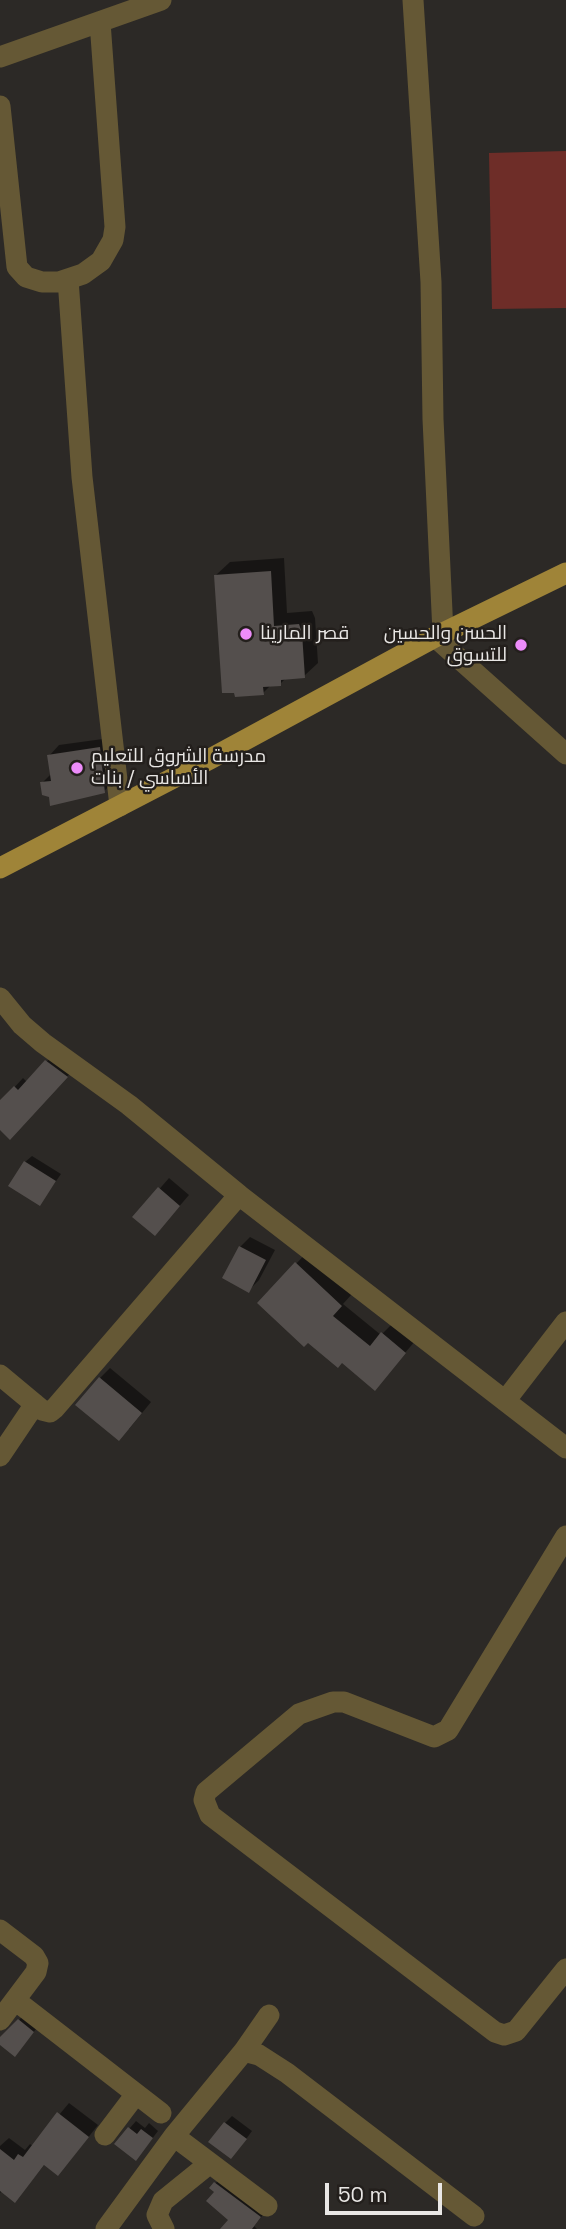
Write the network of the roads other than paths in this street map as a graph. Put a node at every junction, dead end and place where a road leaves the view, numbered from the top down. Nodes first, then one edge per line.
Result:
1 (161, 0) edge
2 (413, 0) edge
3 (136, 4) edge
4 (100, 22) junction
5 (0, 57) edge
6 (0, 106) edge
7 (68, 279) junction
8 (566, 573) edge
9 (439, 635) junction
10 (566, 754) edge
11 (120, 806) junction
12 (0, 868) edge
13 (0, 998) edge
14 (239, 1195) junction
15 (566, 1322) edge
16 (0, 1375) edge
17 (505, 1401) junction
18 (35, 1404) junction
19 (566, 1448) edge
20 (0, 1456) edge
21 (566, 1535) edge
22 (0, 1930) edge
23 (566, 1969) edge
24 (15, 2000) junction
25 (269, 2015) dead end
26 (0, 2020) edge
27 (244, 2051) junction
28 (136, 2094) junction
29 (161, 2113) dead end
30 (105, 2135) dead end
31 (174, 2136) junction
32 (210, 2163) junction
33 (267, 2206) dead end
34 (474, 2216) dead end
35 (106, 2229) edge
36 (164, 2229) edge

1 - 3 street
2 - 9 street
3 - 4 street
4 - 5 street
4 - 7 street
6 - 7 street
7 - 11 street
8 - 9 main road
9 - 10 street
9 - 11 main road
11 - 12 main road
13 - 14 street
14 - 17 street
14 - 18 street
15 - 17 street
16 - 18 street
17 - 19 street
18 - 20 street
21 - 23 street
22 - 24 street
24 - 26 street
24 - 28 street
25 - 27 street
27 - 31 street
27 - 34 street
28 - 29 street
28 - 30 street
31 - 32 street
31 - 35 street
32 - 33 street
32 - 36 street

